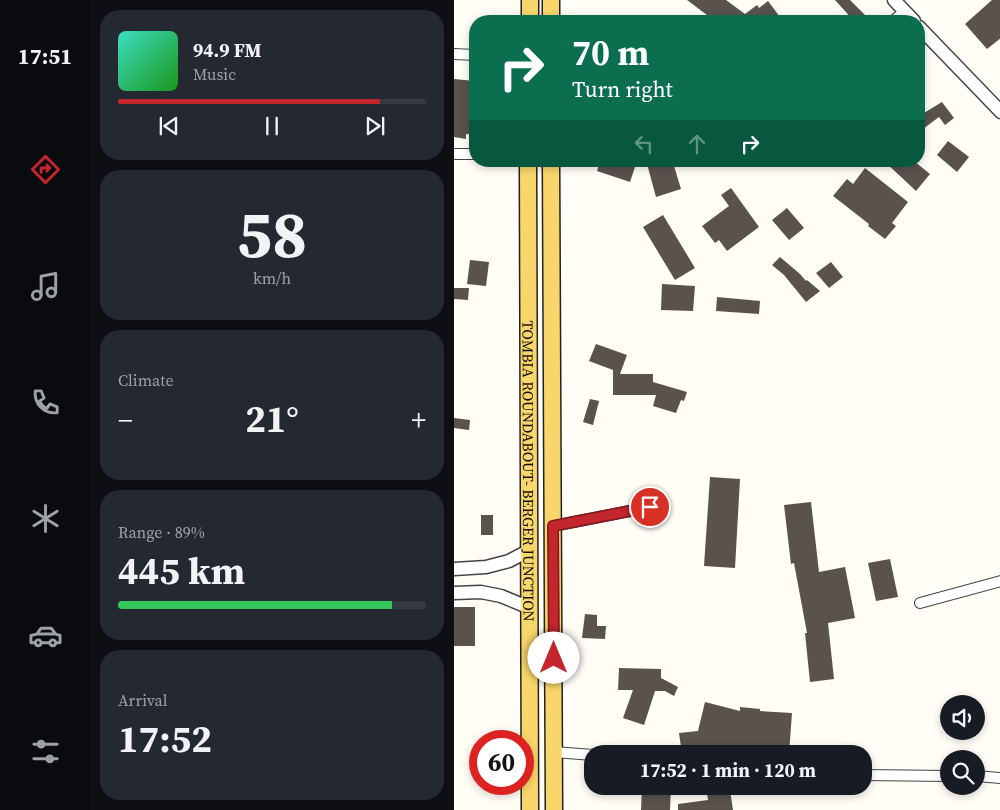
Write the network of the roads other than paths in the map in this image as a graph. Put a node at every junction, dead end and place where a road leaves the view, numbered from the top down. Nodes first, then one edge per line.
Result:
1 (530, 0) edge
2 (551, 0) edge
3 (894, 0) edge
4 (904, 12) junction
5 (530, 15) edge
6 (551, 15) edge
7 (900, 15) edge
8 (907, 15) edge
9 (925, 33) edge
10 (454, 54) edge
11 (469, 55) edge
12 (1000, 112) edge
13 (454, 154) edge
14 (469, 154) edge
15 (528, 167) edge
16 (551, 167) edge
17 (650, 507) dead end
18 (553, 526) junction
19 (530, 550) junction
20 (454, 569) edge
21 (1000, 581) edge
22 (454, 592) edge
23 (920, 603) dead end
24 (530, 608) junction
25 (554, 752) junction
26 (584, 754) edge
27 (872, 775) edge
28 (940, 776) edge
29 (985, 777) edge
30 (1000, 778) edge
31 (530, 810) edge
32 (554, 810) edge

1 - 5 main road
2 - 6 main road
3 - 4 street
4 - 7 street
4 - 8 street
9 - 12 street
10 - 11 street
13 - 14 street
15 - 19 main road, TOMBIA ROUNDABOUT- BERGER JUNCTION
16 - 18 main road, TOMBIA ROUNDABOUT- BERGER JUNCTION
17 - 18 street
18 - 25 main road, TOMBIA ROUNDABOUT- BERGER JUNCTION
19 - 20 street
19 - 24 main road, TOMBIA ROUNDABOUT- BERGER JUNCTION
21 - 23 street
22 - 24 street
24 - 31 main road, TOMBIA ROUNDABOUT- BERGER JUNCTION
25 - 26 street
25 - 32 main road, TOMBIA ROUNDABOUT- BERGER JUNCTION
27 - 28 street
29 - 30 street

